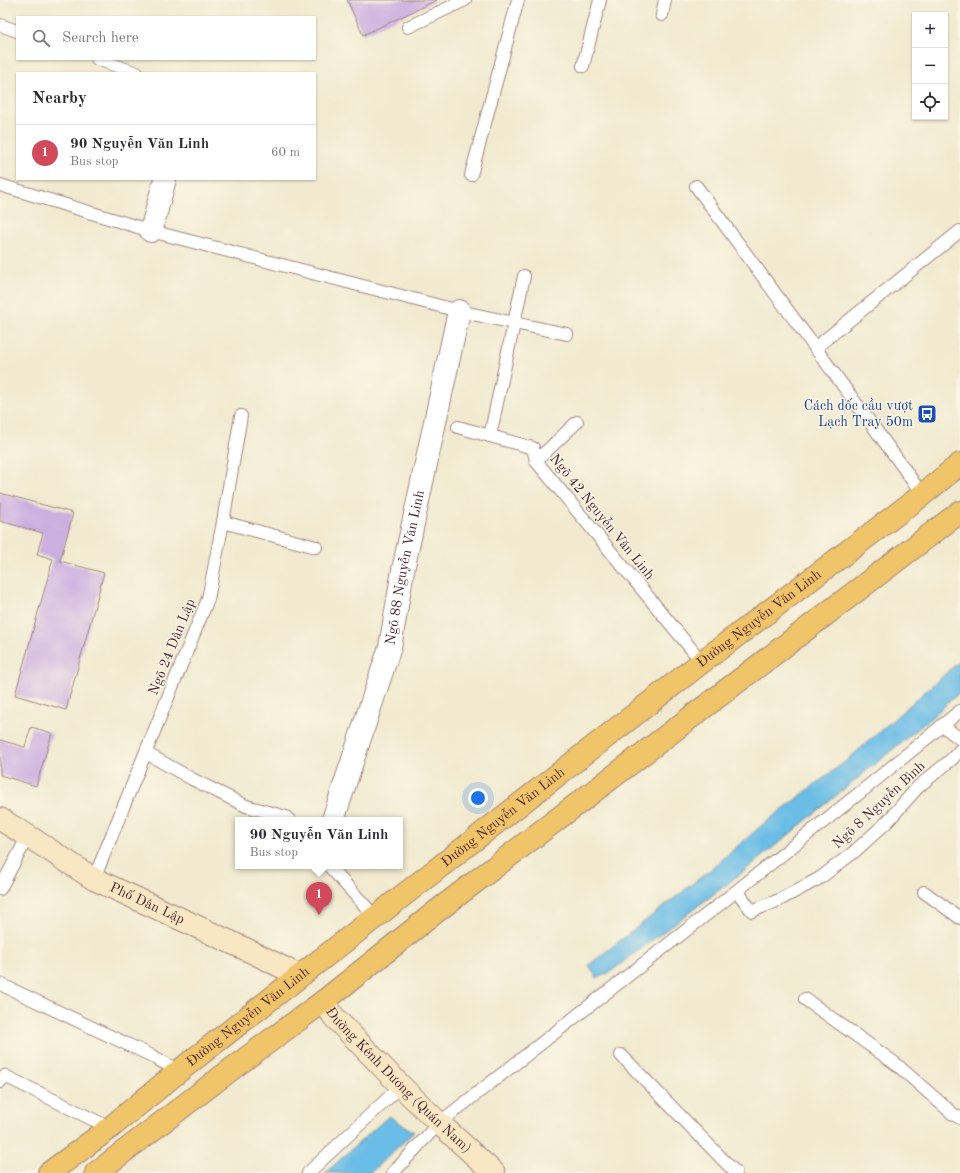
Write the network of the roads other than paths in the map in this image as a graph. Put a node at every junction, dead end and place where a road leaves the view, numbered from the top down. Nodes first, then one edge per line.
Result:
1 (465, 0) edge
2 (518, 0) edge
3 (600, 0) edge
4 (666, 0) edge
5 (662, 15) dead end
6 (0, 26) edge
7 (408, 27) dead end
8 (16, 31) edge
9 (99, 60) edge
10 (583, 66) dead end
11 (134, 72) edge
12 (472, 175) dead end
13 (165, 180) edge
14 (0, 185) edge
15 (696, 186) dead end
16 (151, 231) junction
17 (960, 231) edge
18 (524, 276) dead end
19 (459, 311) junction
20 (514, 323) junction
21 (568, 334) dead end
22 (815, 348) junction
23 (241, 416) dead end
24 (576, 422) dead end
25 (458, 428) dead end
26 (490, 436) junction
27 (536, 461) junction
28 (960, 464) edge
29 (922, 495) junction
30 (960, 512) edge
31 (223, 522) junction
32 (316, 547) dead end
33 (702, 662) junction
34 (960, 711) edge
35 (942, 725) junction
36 (960, 739) edge
37 (960, 750) edge
38 (146, 753) junction
39 (286, 817) edge
40 (334, 817) edge
41 (0, 820) edge
42 (28, 836) junction
43 (332, 869) edge
44 (94, 879) junction
45 (0, 889) edge
46 (737, 891) junction
47 (924, 892) dead end
48 (375, 917) junction
49 (960, 918) edge
50 (300, 976) junction
51 (0, 984) edge
52 (805, 999) dead end
53 (324, 1001) junction
54 (622, 1055) dead end
55 (179, 1071) junction
56 (0, 1082) edge
57 (401, 1086) junction
58 (960, 1118) edge
59 (439, 1123) junction
60 (110, 1128) junction
61 (49, 1173) edge
62 (96, 1173) edge
63 (308, 1173) edge
64 (393, 1173) edge
65 (494, 1173) edge
66 (736, 1173) edge

1 - 7 lane
2 - 12 lane
3 - 10 lane
4 - 5 lane
6 - 8 lane
9 - 11 lane
13 - 16 street
14 - 16 lane
15 - 22 lane
16 - 19 lane
17 - 22 lane
18 - 20 lane
19 - 20 lane
19 - 40 street, Ngõ 88 Nguyễn Văn Linh
20 - 21 lane
20 - 26 lane
22 - 29 lane
23 - 31 lane, Ngõ 24 Dân Lập
24 - 27 lane
25 - 26 lane, Ngõ 42 Nguyễn Văn Linh
26 - 27 lane, Ngõ 42 Nguyễn Văn Linh
27 - 33 lane, Ngõ 42 Nguyễn Văn Linh
28 - 29 highway, Đường Nguyễn Văn Linh
29 - 33 highway, Đường Nguyễn Văn Linh
30 - 53 highway
31 - 32 lane
31 - 38 lane, Ngõ 24 Dân Lập
33 - 48 highway, Đường Nguyễn Văn Linh
34 - 35 lane
35 - 36 lane
35 - 46 lane
37 - 46 lane, Ngõ 8 Nguyễn Bình
38 - 39 lane
38 - 44 lane, Ngõ 24 Dân Lập
41 - 42 street, Phố Dân Lập
42 - 44 street, Phố Dân Lập
42 - 45 lane
43 - 48 lane
44 - 50 street, Phố Dân Lập
46 - 59 lane
47 - 49 lane
48 - 50 highway, Đường Nguyễn Văn Linh
50 - 55 highway, Đường Nguyễn Văn Linh
51 - 55 lane
52 - 58 lane
53 - 57 street, Đường Kênh Dương (Quán Nam)
53 - 62 highway
54 - 66 lane
55 - 60 highway, Đường Nguyễn Văn Linh
56 - 60 lane
57 - 59 street, Đường Kênh Dương (Quán Nam)
57 - 63 lane
59 - 64 lane
59 - 65 street, Đường Kênh Dương (Quán Nam)
60 - 61 highway, Đường Nguyễn Văn Linh

